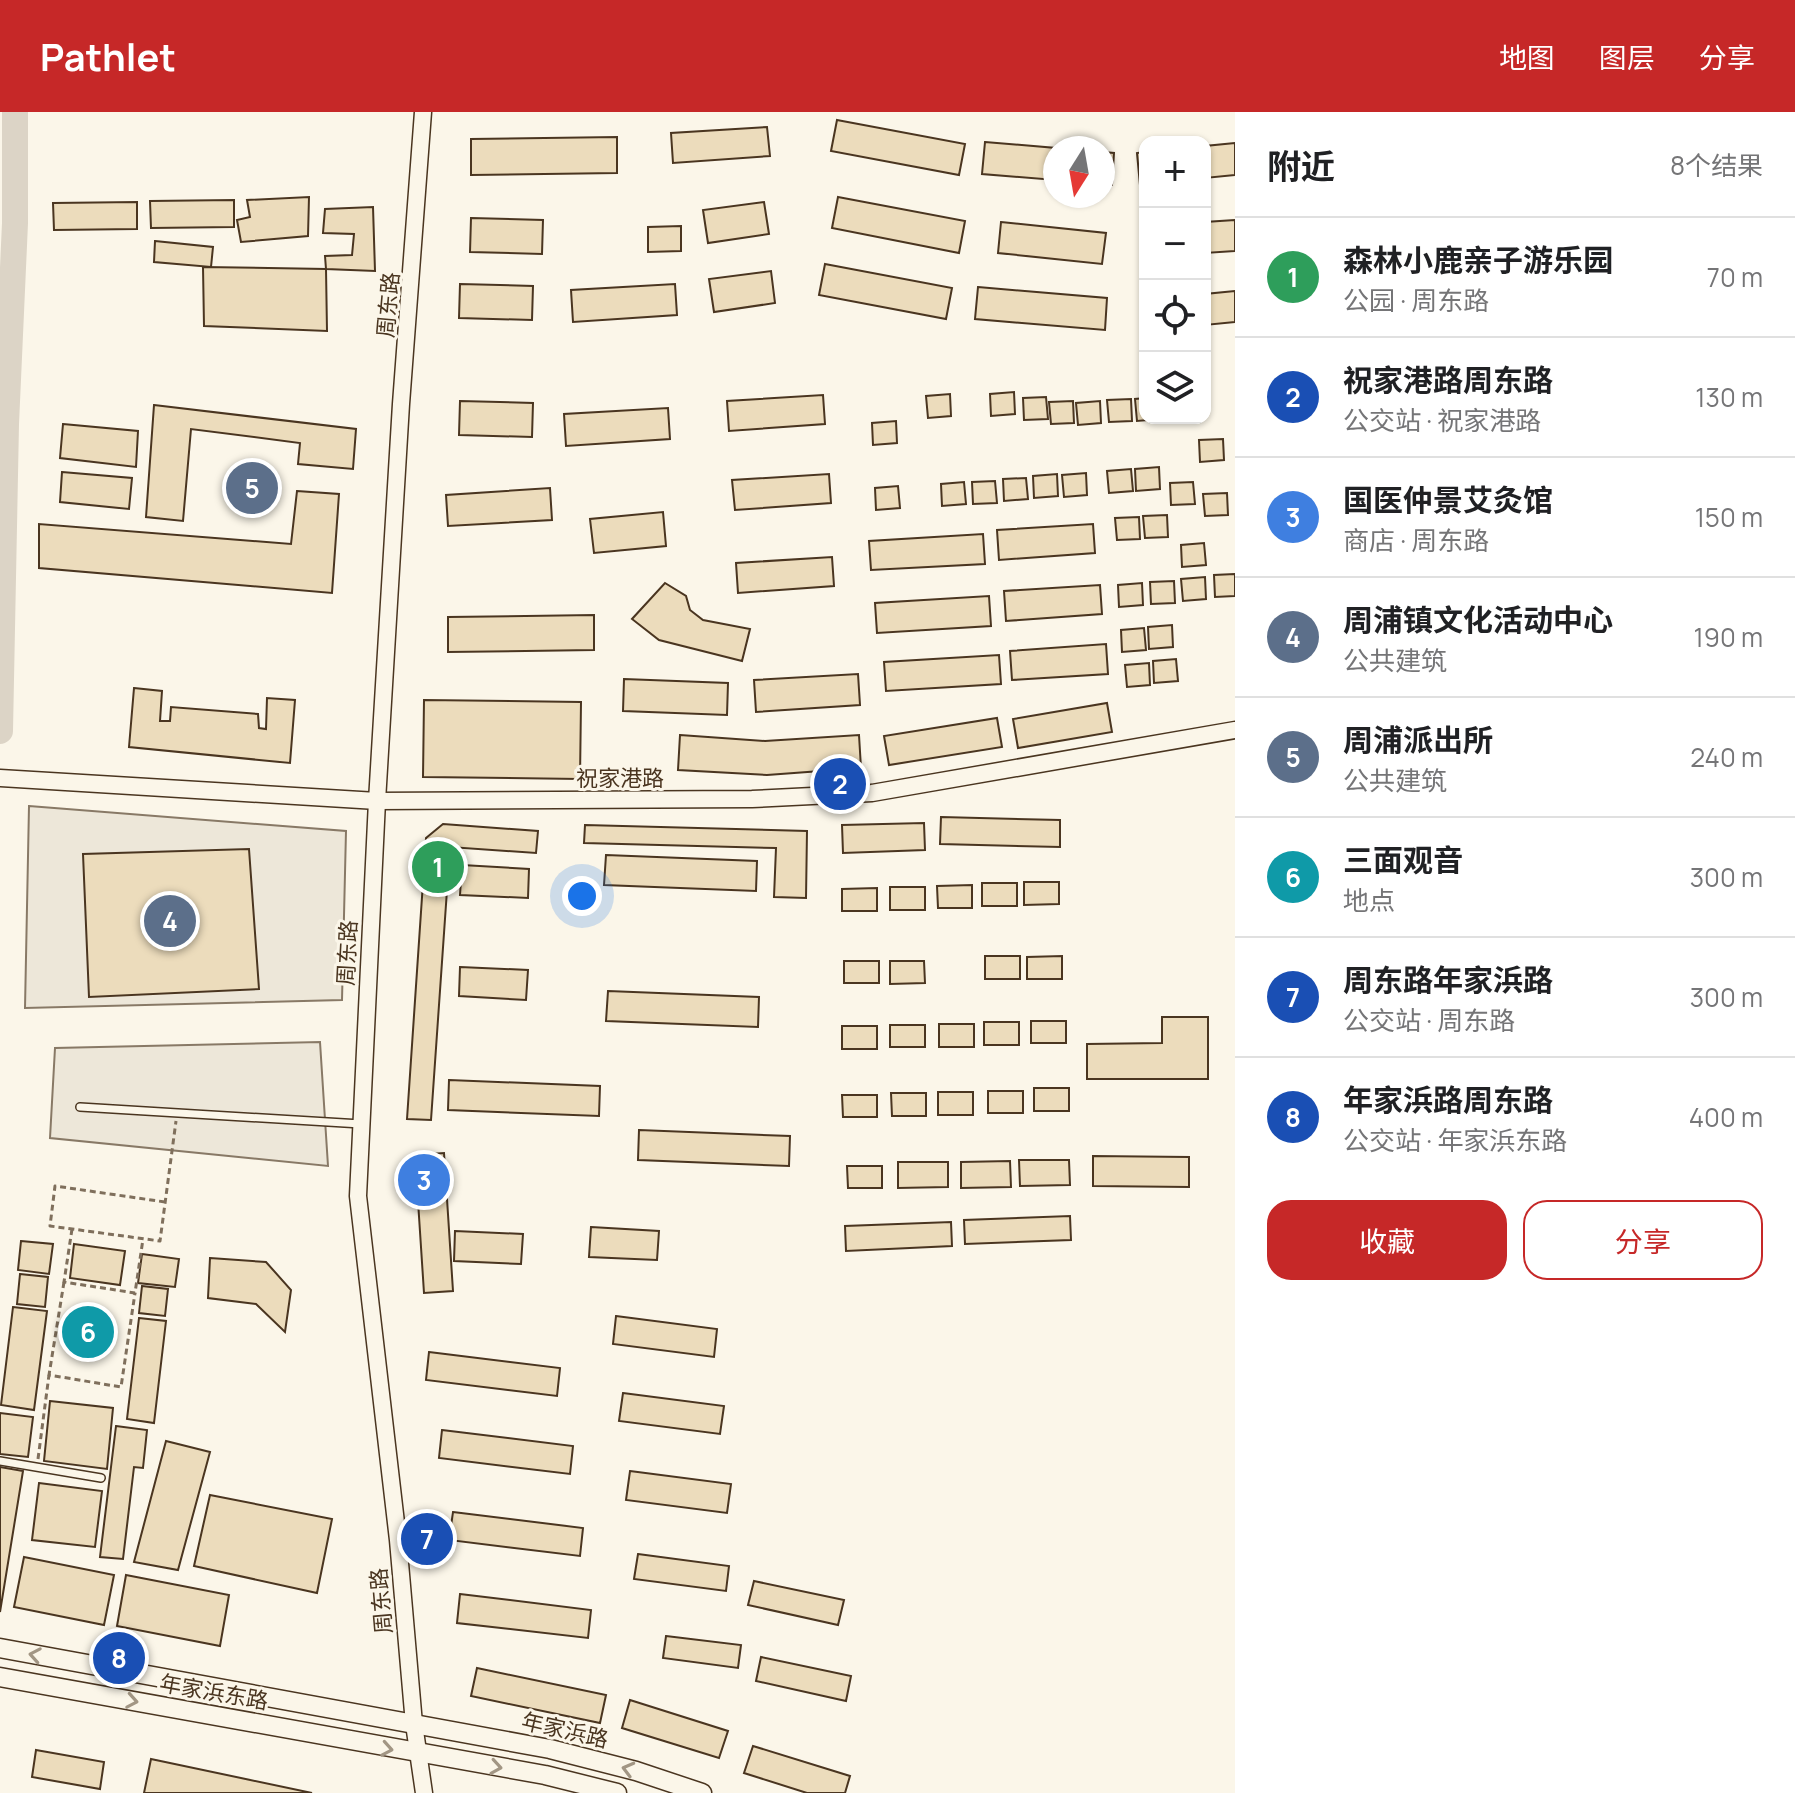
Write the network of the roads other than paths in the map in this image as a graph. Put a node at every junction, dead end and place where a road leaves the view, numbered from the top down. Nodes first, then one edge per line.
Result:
1 (423, 112) edge
2 (1235, 730) edge
3 (0, 778) edge
4 (377, 801) junction
5 (80, 1107) dead end
6 (361, 1124) junction
7 (0, 1461) edge
8 (101, 1478) dead end
9 (0, 1648) edge
10 (0, 1677) edge
11 (414, 1724) junction
12 (419, 1754) junction
13 (424, 1793) edge
14 (617, 1793) edge
15 (702, 1793) edge

1 - 4 street, 周东路
2 - 4 street, 祝家港路
3 - 4 street, 祝家港路
4 - 6 street, 周东路
5 - 6 lane
6 - 11 street, 周东路
7 - 8 lane
11 -> 9 main road, 年家浜东路
10 -> 12 main road, 年家浜东路
11 - 12 street, 周东路
15 -> 11 main road, 年家浜路
12 - 13 street, 周东路
12 -> 14 main road

